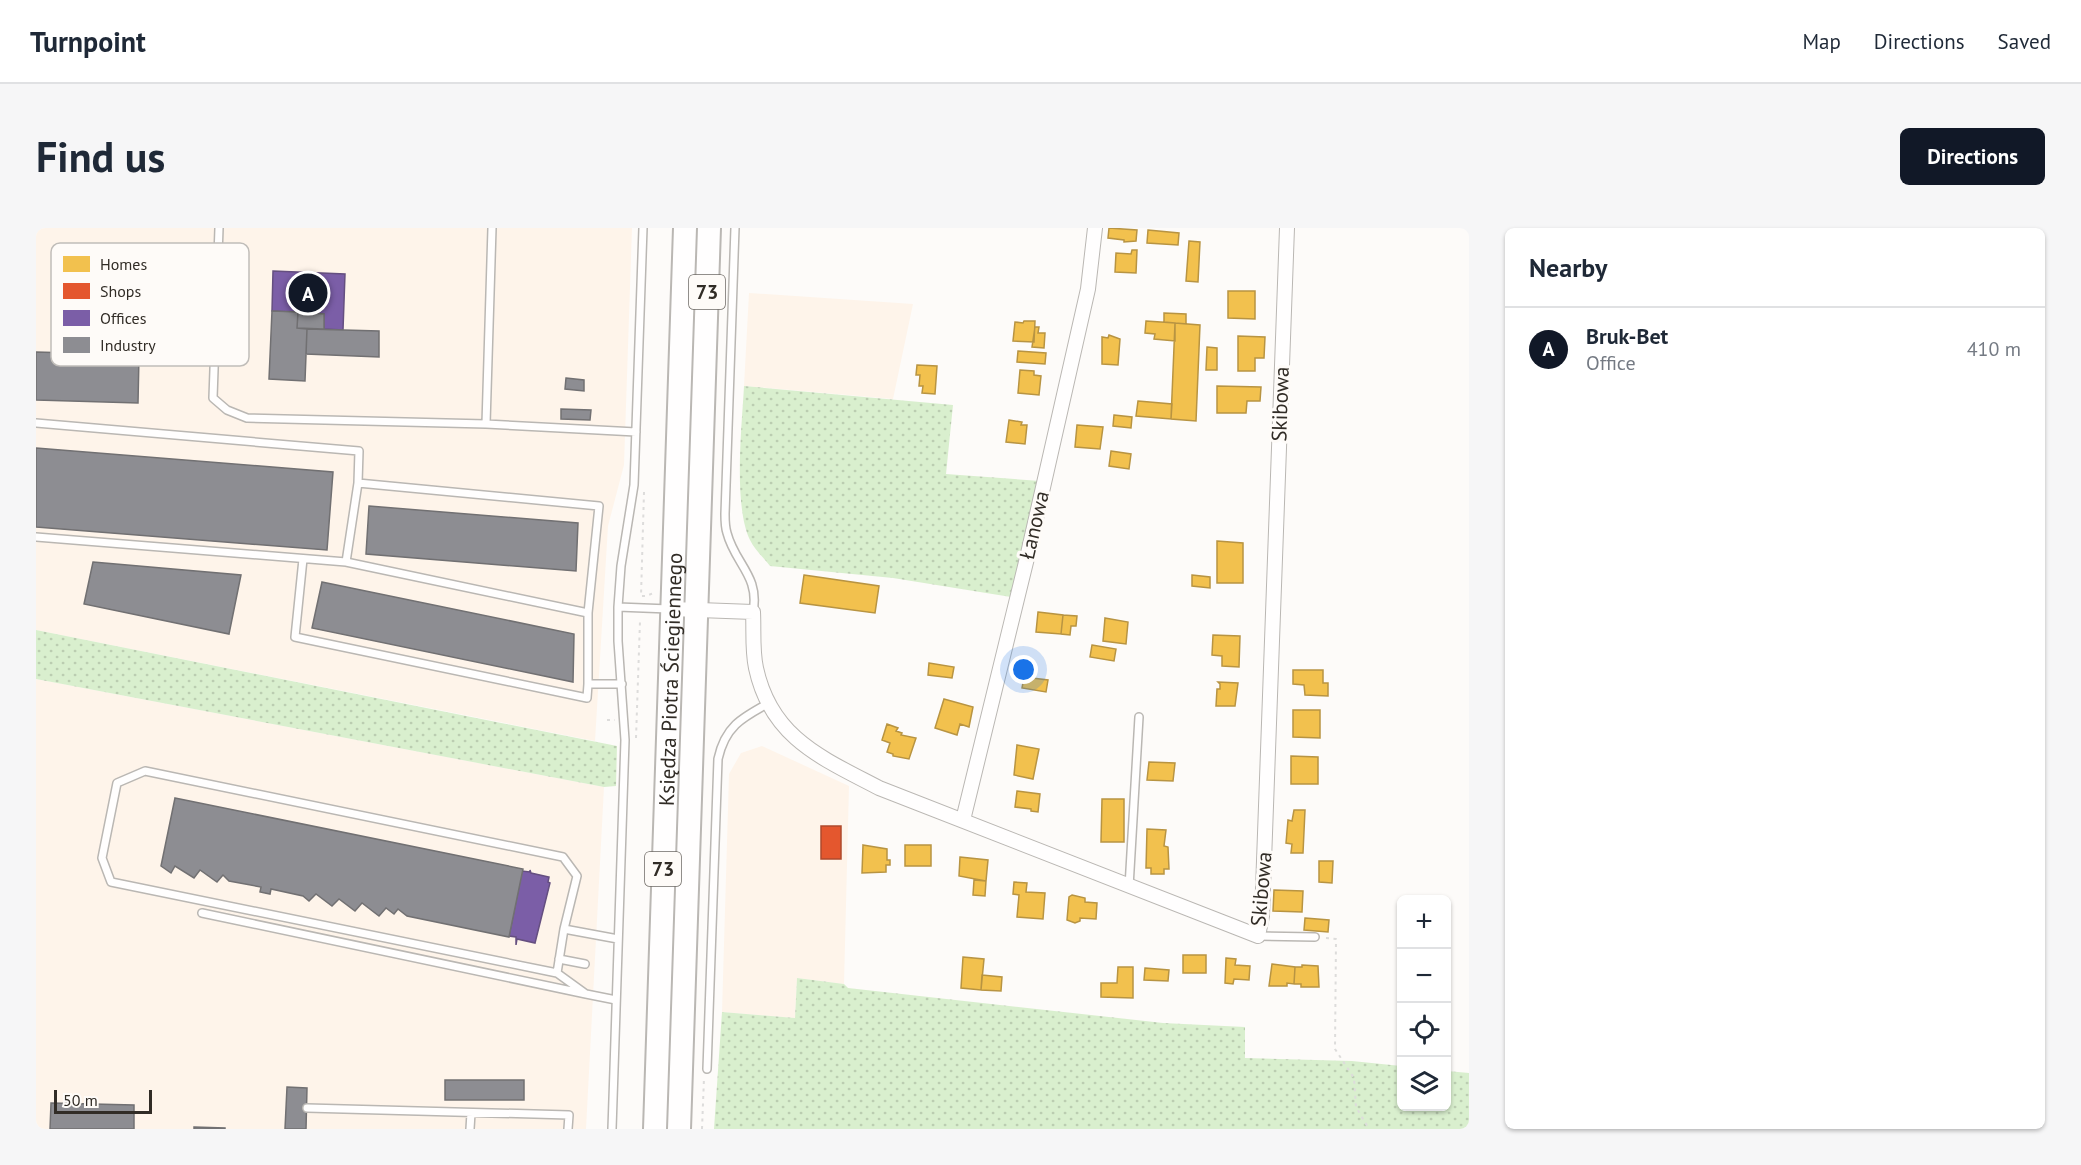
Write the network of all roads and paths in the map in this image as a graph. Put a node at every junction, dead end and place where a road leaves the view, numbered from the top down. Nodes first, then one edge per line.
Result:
1 (219, 228) edge
2 (492, 228) edge
3 (643, 228) edge
4 (685, 228) edge
5 (709, 228) edge
6 (735, 228) edge
7 (1095, 228) edge
8 (1287, 228) edge
9 (218, 243) edge
10 (214, 366) edge
11 (36, 423) edge
12 (486, 424) junction
13 (636, 432) junction
14 (358, 483) junction
15 (36, 537) edge
16 (303, 559) junction
17 (346, 562) junction
18 (618, 607) junction
19 (672, 609) junction
20 (697, 610) junction
21 (753, 612) junction
22 (588, 613) junction
23 (588, 684) junction
24 (622, 684) junction
25 (769, 703) junction
26 (1139, 717) dead end
27 (963, 820) junction
28 (1129, 886) junction
29 (202, 913) dead end
30 (564, 929) junction
31 (1258, 936) junction
32 (1314, 937) joint
33 (618, 939) junction
34 (559, 959) junction
35 (585, 964) dead end
36 (557, 972) junction
37 (586, 994) junction
38 (616, 1000) junction
39 (707, 1069) joint
40 (308, 1108) dead end
41 (471, 1113) junction
42 (470, 1129) edge
43 (568, 1129) edge
44 (612, 1129) edge
45 (654, 1129) edge
46 (679, 1129) edge
47 (702, 1129) edge
48 (1370, 1129) edge

1 - 9 lane
2 - 12 lane
3 - 13 lane
4 - 19 main road, Księdza Piotra Ściegiennego / 73
5 - 20 main road, Księdza Piotra Ściegiennego / 73
6 - 21 lane
7 - 27 street, Łanowa
8 - 31 street, Skibowa
10 - 12 lane
11 - 14 lane
12 - 13 lane
13 - 18 lane
14 - 17 lane
14 - 22 lane
15 - 16 lane
16 - 17 lane
16 - 23 lane
17 - 22 lane
18 - 19 lane
18 - 24 lane
19 - 20 street
19 - 45 main road, Księdza Piotra Ściegiennego / 73
20 - 21 street
20 - 46 main road, Księdza Piotra Ściegiennego / 73
21 - 25 street, Skibowa
22 - 23 lane
23 - 24 lane
24 - 33 lane
25 - 27 street, Skibowa
25 - 39 lane
26 - 28 lane
27 - 28 street, Skibowa
28 - 31 street, Skibowa
29 - 37 lane
30 - 33 lane
30 - 34 lane
30 - 36 lane
31 - 32 lane
32 - 48 path
33 - 38 lane
34 - 35 lane
34 - 36 lane
36 - 37 lane
37 - 38 lane
38 - 44 lane
39 - 47 path
40 - 41 lane
41 - 42 lane
41 - 43 lane

